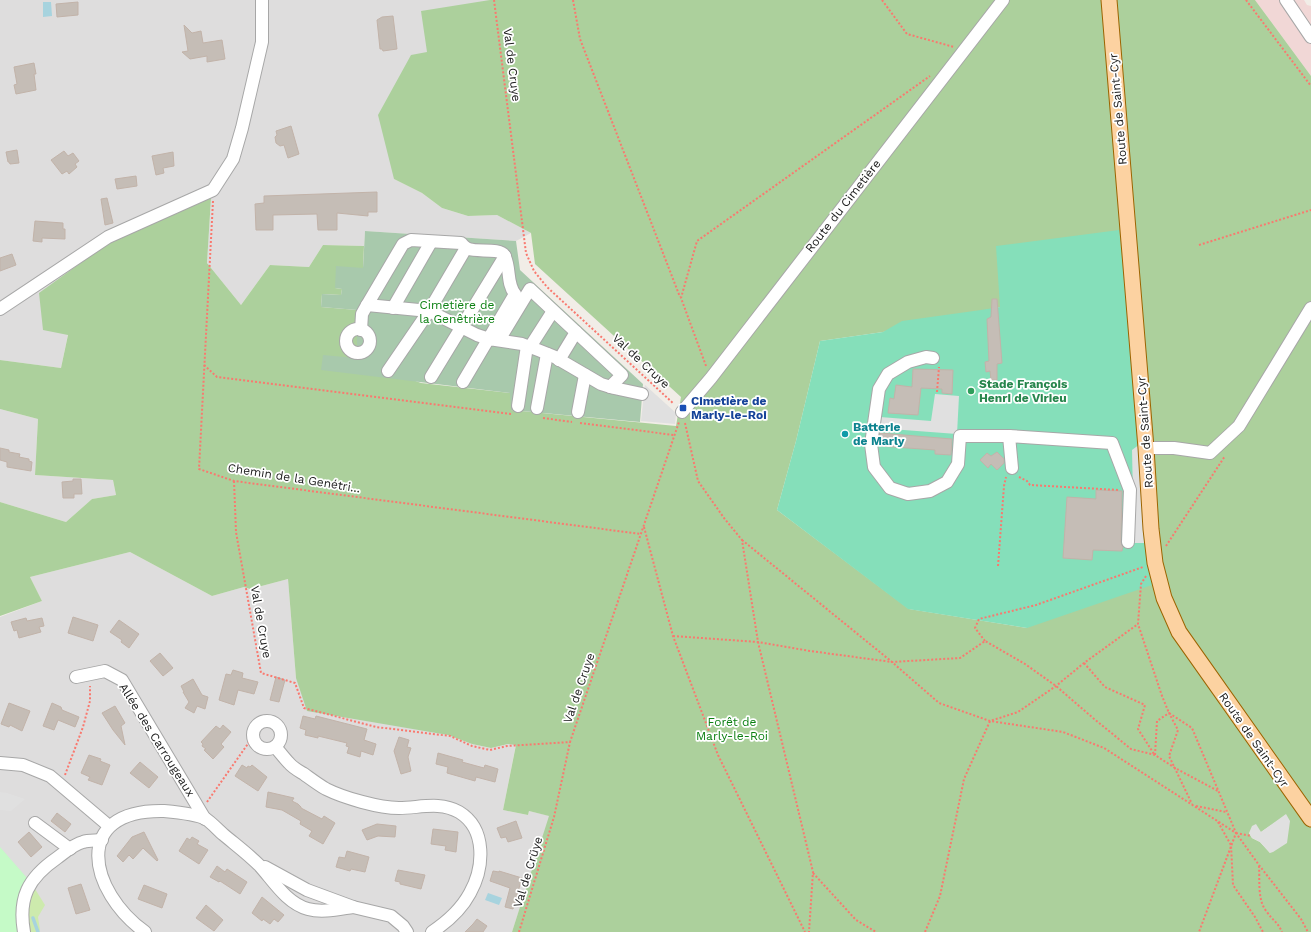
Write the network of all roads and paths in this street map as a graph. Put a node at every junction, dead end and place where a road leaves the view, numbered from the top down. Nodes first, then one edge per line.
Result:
1 (262, 0) edge
2 (494, 0) edge
3 (573, 0) edge
4 (882, 0) edge
5 (1003, 0) edge
6 (1109, 0) edge
7 (1246, 0) edge
8 (1286, 0) edge
9 (1311, 37) edge
10 (964, 50) junction
11 (934, 73) dead end
12 (1311, 86) edge
13 (213, 190) junction
14 (1311, 210) edge
15 (431, 242) junction
16 (1199, 245) dead end
17 (466, 248) junction
18 (505, 256) junction
19 (681, 298) junction
20 (367, 305) junction
21 (393, 308) junction
22 (1311, 308) edge
23 (0, 309) edge
24 (553, 311) junction
25 (429, 312) junction
26 (461, 328) junction
27 (361, 330) dead end
28 (576, 332) junction
29 (494, 339) junction
30 (529, 346) junction
31 (547, 354) junction
32 (934, 358) joint
33 (559, 360) junction
34 (204, 364) junction
35 (388, 371) dead end
36 (585, 375) junction
37 (431, 377) dead end
38 (710, 378) junction
39 (463, 382) dead end
40 (610, 387) junction
41 (937, 392) dead end
42 (642, 394) dead end
43 (517, 410) joint
44 (682, 412) junction
45 (539, 413) joint
46 (576, 419) junction
47 (674, 435) junction
48 (1009, 436) junction
49 (1146, 448) junction
50 (1226, 454) dead end
51 (1012, 468) junction
52 (234, 481) junction
53 (1130, 490) junction
54 (643, 526) junction
55 (641, 534) junction
56 (742, 540) junction
57 (1128, 542) dead end
58 (1155, 563) junction
59 (998, 566) dead end
60 (1138, 624) junction
61 (673, 636) junction
62 (985, 641) junction
63 (758, 642) junction
64 (892, 662) junction
65 (1084, 663) junction
66 (91, 674) junction
67 (76, 677) dead end
68 (1056, 686) junction
69 (1169, 713) junction
70 (990, 720) junction
71 (252, 738) junction
72 (570, 742) junction
73 (275, 747) junction
74 (1155, 755) junction
75 (0, 763) edge
76 (1175, 768) junction
77 (61, 786) junction
78 (1218, 791) junction
79 (1193, 805) junction
80 (1227, 812) junction
81 (203, 815) junction
82 (554, 817) joint
83 (1311, 819) edge
84 (1217, 821) junction
85 (35, 823) dead end
86 (109, 826) junction
87 (1236, 833) junction
88 (1251, 836) dead end
89 (102, 840) junction
90 (1231, 845) junction
91 (70, 849) junction
92 (258, 864) junction
93 (1259, 865) junction
94 (813, 872) junction
95 (353, 906) junction
96 (24, 932) edge
97 (145, 932) edge
98 (407, 932) edge
99 (432, 932) edge
100 (518, 932) edge
101 (805, 932) edge
102 (810, 932) edge
103 (876, 932) edge
104 (925, 932) edge
105 (1199, 932) edge
106 (1263, 932) edge
107 (1282, 932) edge
108 (1308, 932) edge

1 - 13 street
2 - 44 path, Val de Cruye
3 - 19 path
4 - 10 path
5 - 10 street, Route du Cimetière
6 - 49 main road, Route de Saint-Cyr
7 - 12 path
8 - 9 street
10 - 38 street, Route du Cimetière
11 - 19 path
13 - 23 street
13 - 34 path, Chemin de la Genétri...
14 - 16 path
15 - 17 street
15 - 20 street
15 - 21 street
17 - 18 street
17 - 25 street
18 - 26 street
18 - 29 street
19 - 38 path
20 - 21 street
20 - 27 street
21 - 25 street
22 - 49 street
24 - 28 street
24 - 29 street
24 - 30 street
25 - 26 street
25 - 35 street
26 - 29 street
26 - 37 street
28 - 33 street
28 - 40 street
29 - 30 street
29 - 39 street
30 - 31 street
30 - 43 street
31 - 33 street
31 - 45 street
32 - 41 path
32 - 48 street
33 - 36 street
34 - 43 path
34 - 52 path, Chemin de la Genétri...
36 - 40 street
36 - 46 street
38 - 44 street, Route du Cimetière
40 - 42 street
44 - 47 path, Val de Cruye
44 - 56 path
45 - 46 path
46 - 47 path
47 - 54 path, Val de Cruye
48 - 51 street
48 - 53 street
49 - 58 main road, Route de Saint-Cyr
50 - 58 path
51 - 53 path
51 - 59 path
52 - 55 path, Chemin de la Genétri...
52 - 72 path, Val de Cruye
53 - 57 street
54 - 55 path, Val de Cruye
54 - 61 path
55 - 72 path, Val de Cruye
56 - 63 path
56 - 64 path
58 - 60 path
58 - 62 path
58 - 83 main road, Route de Saint-Cyr
60 - 65 path
60 - 69 path
61 - 63 path
61 - 101 path
62 - 64 path
62 - 68 path
63 - 64 path
63 - 94 path
64 - 70 path
65 - 68 path
65 - 74 path
66 - 67 street, Allée des Carrougeaux
66 - 77 path
66 - 81 street, Allée des Carrougeaux
68 - 70 path
68 - 74 path
69 - 74 path
69 - 76 path
69 - 78 path
70 - 79 path
70 - 104 path
71 - 73 street
71 - 73 street
71 - 81 path
72 - 82 path, Val de Cruye
73 - 99 street
74 - 76 path
75 - 77 street
76 - 78 path
76 - 79 path
77 - 86 street
78 - 80 path
79 - 80 path
79 - 84 path
80 - 87 path
81 - 86 street
81 - 92 street
82 - 100 path, Val de Crüye
84 - 87 path
84 - 90 path
85 - 91 street
86 - 89 street
87 - 88 path
87 - 90 path
87 - 93 path
89 - 91 street
89 - 97 street
90 - 105 path
90 - 106 path
91 - 96 street
92 - 95 street
92 - 95 street
93 - 107 path
93 - 108 path
94 - 102 path
94 - 103 path
95 - 98 street

